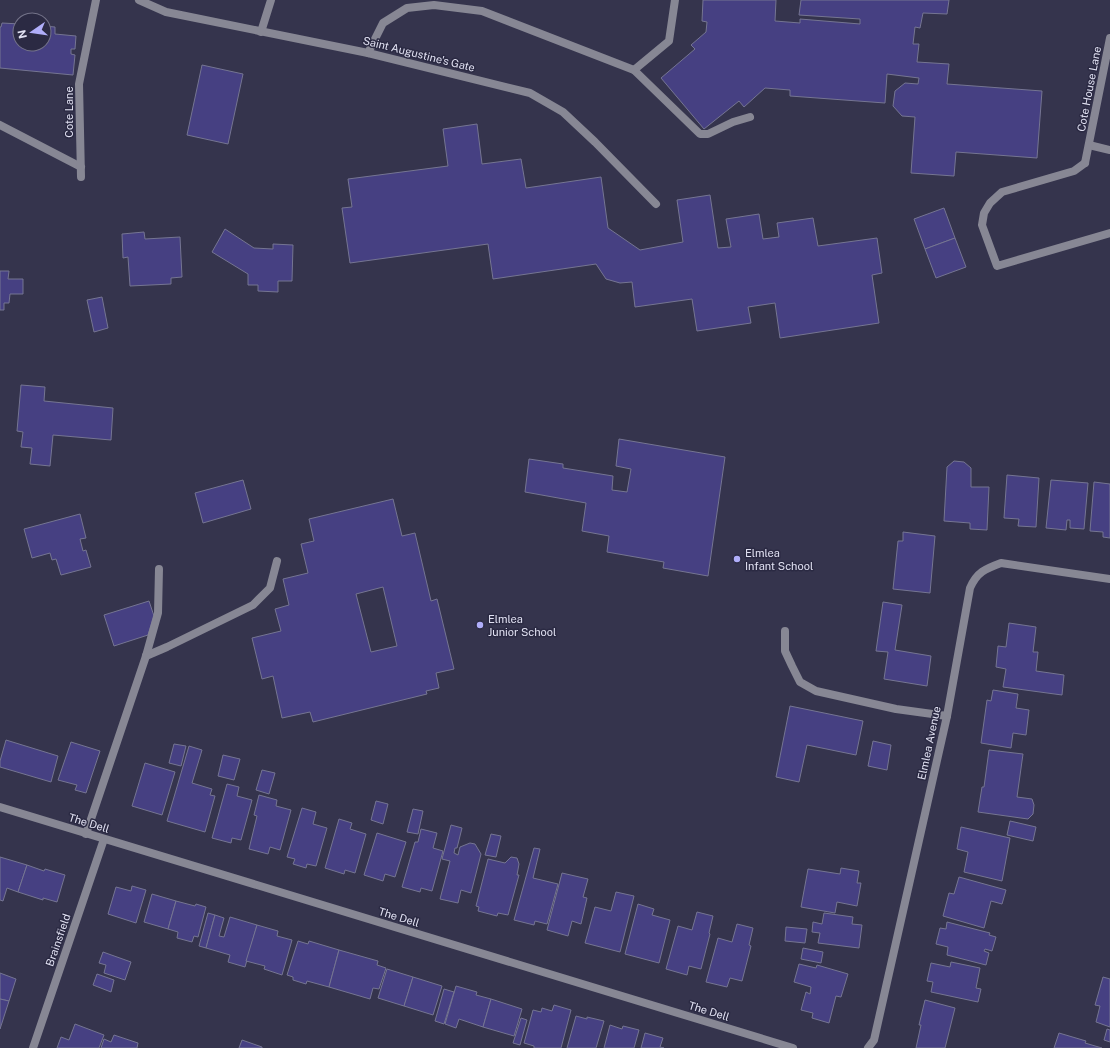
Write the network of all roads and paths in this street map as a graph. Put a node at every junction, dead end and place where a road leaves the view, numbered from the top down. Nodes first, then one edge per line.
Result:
1 (96, 0) edge
2 (139, 0) edge
3 (271, 0) edge
4 (675, 0) edge
5 (261, 32) junction
6 (1110, 38) edge
7 (368, 53) junction
8 (634, 70) junction
9 (750, 117) dead end
10 (0, 125) edge
11 (1089, 145) junction
12 (1110, 150) edge
13 (81, 168) junction
14 (81, 177) dead end
15 (656, 204) dead end
16 (1110, 233) edge
17 (277, 561) dead end
18 (159, 569) dead end
19 (1110, 579) edge
20 (785, 631) dead end
21 (146, 656) junction
22 (947, 716) junction
23 (0, 807) edge
24 (86, 834) junction
25 (104, 839) junction
26 (33, 1048) edge
27 (793, 1048) edge
28 (868, 1048) edge

1 - 13 street, Cote Lane
2 - 5 street, Saint Augustine's Gate
3 - 5 street
4 - 8 street
5 - 7 street, Saint Augustine's Gate
6 - 11 street, Cote House Lane
7 - 8 street
7 - 15 street, Saint Augustine's Gate
8 - 9 street
10 - 13 street
11 - 12 street, Cote House Lane
11 - 16 street, Cote House Lane
13 - 14 street, Cote Lane
17 - 21 street
18 - 21 street
19 - 22 street, Elmlea Avenue
20 - 22 street
21 - 24 street
22 - 28 street, Elmlea Avenue
23 - 24 street, The Dell
24 - 25 street, The Dell
25 - 26 street, Brainsfield
25 - 27 street, The Dell

